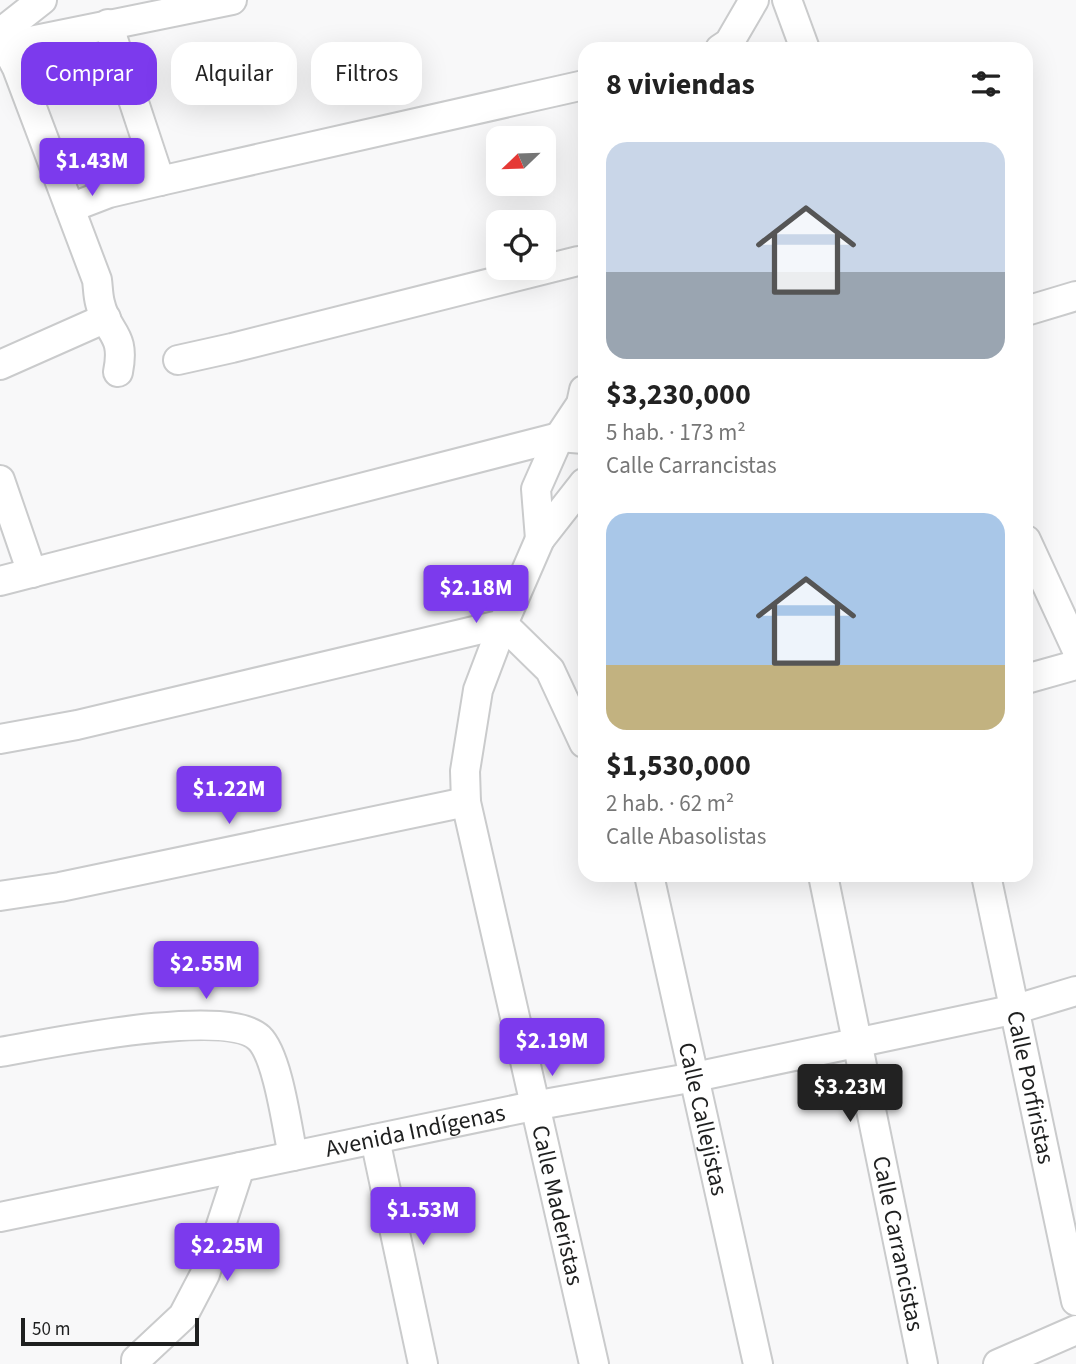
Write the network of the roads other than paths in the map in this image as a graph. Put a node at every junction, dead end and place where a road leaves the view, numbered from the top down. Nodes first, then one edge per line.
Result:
1 (42, 0) edge
2 (232, 0) edge
3 (754, 0) edge
4 (788, 0) edge
5 (108, 24) junction
6 (2, 38) edge
7 (730, 42) edge
8 (803, 42) edge
9 (578, 86) edge
10 (160, 181) junction
11 (70, 208) junction
12 (578, 261) edge
13 (1076, 296) edge
14 (1033, 309) edge
15 (106, 318) junction
16 (178, 360) dead end
17 (0, 365) edge
18 (118, 372) dead end
19 (578, 415) edge
20 (572, 438) edge
21 (0, 480) edge
22 (578, 491) edge
23 (540, 539) junction
24 (1033, 555) edge
25 (32, 573) junction
26 (0, 581) edge
27 (503, 624) junction
28 (1076, 648) edge
29 (1076, 665) edge
30 (1033, 677) edge
31 (578, 730) edge
32 (0, 739) edge
33 (466, 802) junction
34 (651, 882) edge
35 (825, 882) edge
36 (988, 882) edge
37 (0, 896) edge
38 (1076, 991) edge
39 (1016, 1009) junction
40 (859, 1042) junction
41 (0, 1052) edge
42 (695, 1077) junction
43 (533, 1106) junction
44 (375, 1139) junction
45 (293, 1156) junction
46 (240, 1167) junction
47 (0, 1217) edge
48 (1076, 1301) edge
49 (1076, 1330) edge
50 (133, 1363) edge
51 (423, 1364) edge
52 (594, 1364) edge
53 (758, 1364) edge
54 (923, 1364) edge
55 (998, 1364) edge

1 - 6 street
2 - 5 street
3 - 7 street
4 - 8 street
5 - 6 street
5 - 10 street
6 - 11 street
9 - 10 street
10 - 11 street
11 - 15 street
12 - 16 street
13 - 14 street
15 - 17 street
15 - 18 street
19 - 20 street
20 - 23 street
20 - 25 street
21 - 25 street
22 - 23 street
23 - 27 street, Calle Maderistas
24 - 28 street
25 - 26 street
27 - 31 street
27 - 32 street
27 - 33 street, Calle Maderistas
29 - 30 street
33 - 37 street
33 - 43 street, Calle Maderistas
34 - 42 street, Calle Callejistas
35 - 40 street, Calle Carrancistas
36 - 39 street, Calle Porfiristas
38 - 39 street, Avenida Indígenas
39 - 40 street, Avenida Indígenas
39 - 48 street, Calle Porfiristas
40 - 42 street, Avenida Indígenas
40 - 54 street, Calle Carrancistas
41 - 45 street
42 - 43 street, Avenida Indígenas
42 - 53 street, Calle Callejistas
43 - 44 street, Avenida Indígenas
43 - 52 street, Calle Maderistas
44 - 45 street, Avenida Indígenas
44 - 51 street
45 - 46 street, Avenida Indígenas
46 - 47 street, Avenida Indígenas
46 - 50 street
49 - 55 street

